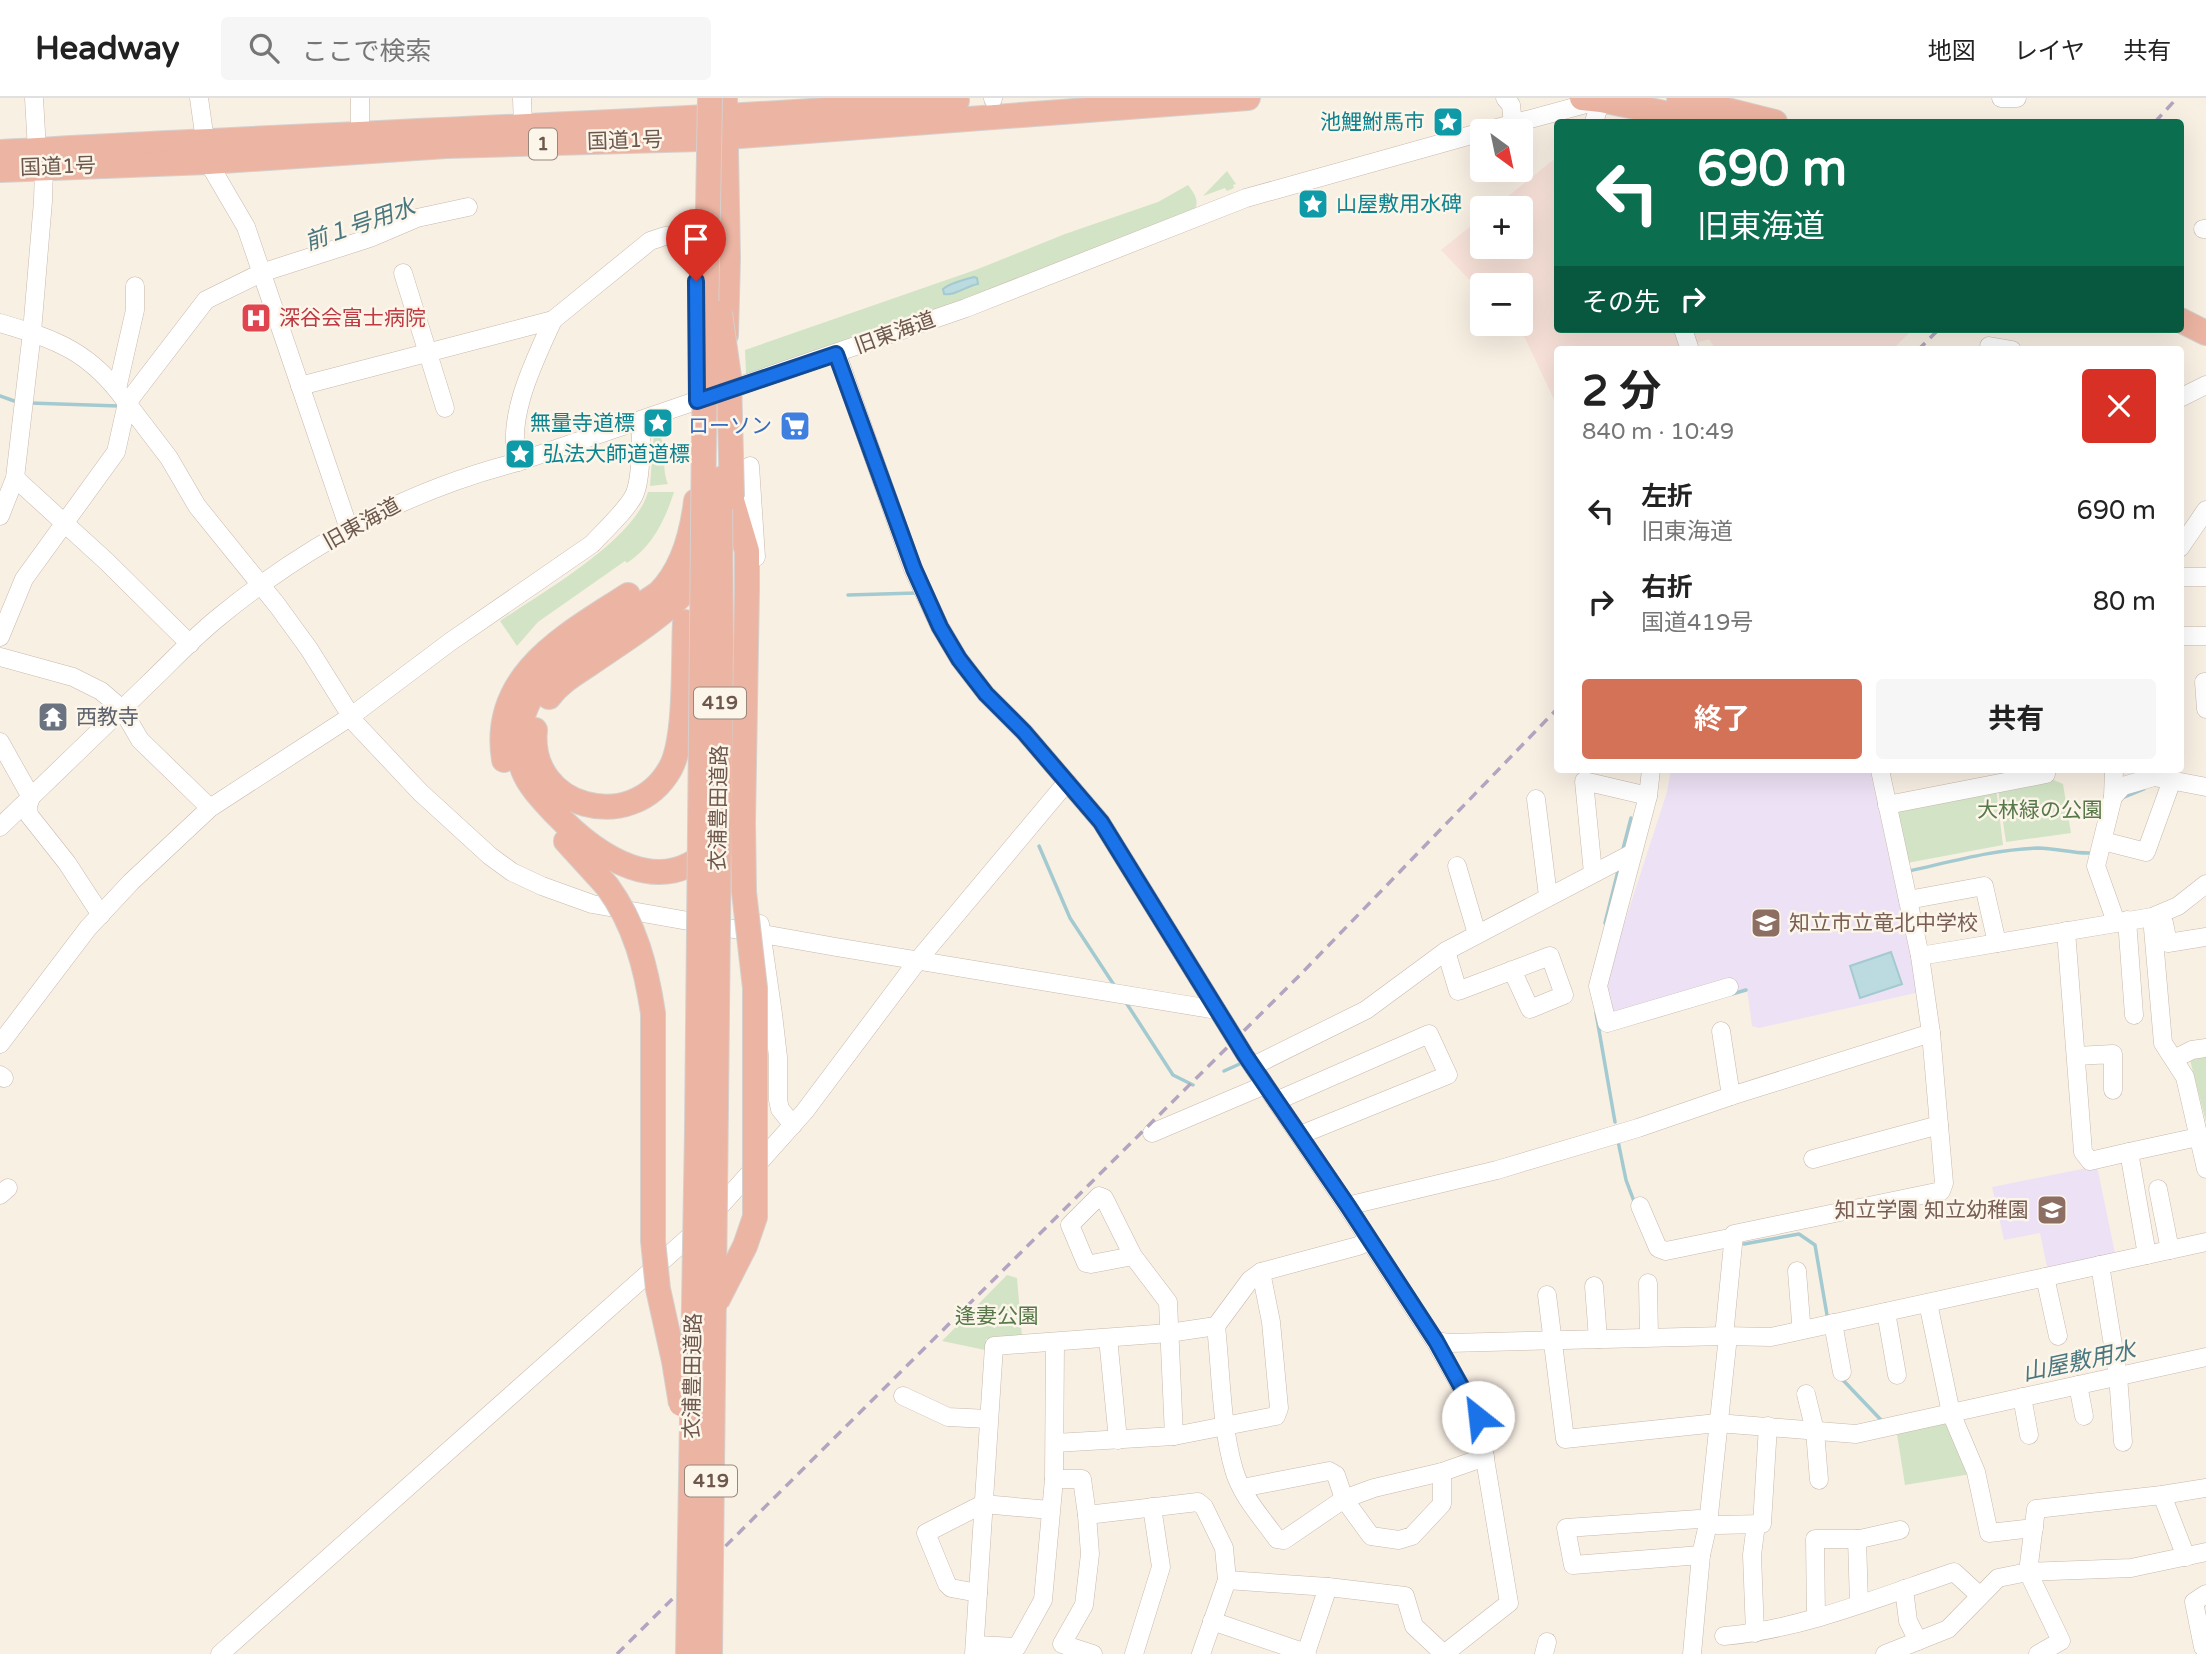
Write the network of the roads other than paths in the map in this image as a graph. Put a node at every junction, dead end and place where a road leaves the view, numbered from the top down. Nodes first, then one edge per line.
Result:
1 (34, 98) edge
2 (200, 98) edge
3 (360, 98) edge
4 (522, 98) edge
5 (993, 98) edge
6 (1003, 98) edge
7 (1248, 98) edge
8 (1505, 98) edge
9 (1679, 98) edge
10 (2001, 98) edge
11 (2017, 98) edge
12 (863, 103) edge
13 (1596, 105) edge
14 (714, 113) edge
15 (1512, 119) edge
16 (1533, 119) edge
17 (1687, 119) edge
18 (1765, 119) edge
19 (523, 127) junction
20 (360, 133) junction
21 (1470, 136) edge
22 (0, 152) edge
23 (206, 152) junction
24 (40, 159) junction
25 (0, 170) edge
26 (468, 207) dead end
27 (696, 236) junction
28 (261, 273) junction
29 (403, 273) dead end
30 (135, 286) dead end
31 (2184, 303) edge
32 (714, 313) junction
33 (2206, 314) edge
34 (553, 320) junction
35 (2184, 322) edge
36 (0, 323) edge
37 (32, 332) junction
38 (2206, 333) edge
39 (428, 353) junction
40 (836, 354) junction
41 (2206, 385) edge
42 (300, 386) junction
43 (725, 392) junction
44 (122, 396) junction
45 (2184, 396) edge
46 (697, 401) junction
47 (445, 408) dead end
48 (640, 421) junction
49 (519, 462) junction
50 (750, 466) dead end
51 (15, 478) junction
52 (725, 483) junction
53 (2206, 510) edge
54 (0, 516) edge
55 (65, 525) junction
56 (349, 528) junction
57 (2184, 544) edge
58 (681, 559) junction
59 (2184, 577) edge
60 (2206, 577) edge
61 (261, 585) junction
62 (2184, 636) edge
63 (2206, 636) edge
64 (0, 637) edge
65 (190, 644) junction
66 (0, 657) edge
67 (2206, 682) edge
68 (122, 709) junction
69 (2206, 709) edge
70 (350, 717) junction
71 (0, 742) edge
72 (1651, 773) edge
73 (1881, 773) edge
74 (2046, 773) edge
75 (2113, 773) edge
76 (2172, 780) junction
77 (1067, 782) junction
78 (2206, 787) edge
79 (1648, 796) junction
80 (32, 797) junction
81 (2113, 797) junction
82 (1536, 799) dead end
83 (1887, 805) junction
84 (209, 808) junction
85 (0, 827) edge
86 (2103, 841) junction
87 (1631, 854) junction
88 (1457, 866) dead end
89 (1593, 873) junction
90 (2206, 884) edge
91 (1548, 897) junction
92 (1908, 900) junction
93 (101, 915) junction
94 (2157, 915) junction
95 (2121, 921) junction
96 (2066, 931) junction
97 (761, 933) junction
98 (1477, 934) junction
99 (2206, 937) edge
100 (1997, 943) junction
101 (1446, 951) junction
102 (1920, 956) junction
103 (919, 959) junction
104 (1513, 970) dead end
105 (1729, 987) dead end
106 (1217, 1010) junction
107 (2134, 1015) dead end
108 (1721, 1031) dead end
109 (1931, 1033) junction
110 (0, 1044) edge
111 (2206, 1048) edge
112 (2076, 1056) junction
113 (2174, 1059) junction
114 (1253, 1066) junction
115 (1265, 1084) junction
116 (2113, 1090) dead end
117 (1731, 1096) junction
118 (1276, 1101) junction
119 (793, 1125) junction
120 (1939, 1125) junction
121 (1153, 1133) dead end
122 (1300, 1135) junction
123 (2198, 1137) junction
124 (2129, 1152) junction
125 (1813, 1158) dead end
126 (2206, 1169) edge
127 (2158, 1189) dead end
128 (1348, 1206) junction
129 (1640, 1206) dead end
130 (706, 1222) junction
131 (1734, 1237) junction
132 (1368, 1241) junction
133 (2206, 1242) edge
134 (2170, 1250) junction
135 (2147, 1255) junction
136 (1133, 1256) dead end
137 (2100, 1265) junction
138 (1797, 1271) dead end
139 (1261, 1272) junction
140 (2045, 1277) junction
141 (1648, 1283) dead end
142 (1594, 1286) dead end
143 (1547, 1295) dead end
144 (1928, 1303) junction
145 (714, 1308) junction
146 (1886, 1312) junction
147 (1833, 1323) junction
148 (1216, 1326) junction
149 (1805, 1329) junction
150 (1169, 1333) junction
151 (1726, 1336) junction
152 (2058, 1336) dead end
153 (1649, 1337) junction
154 (1108, 1338) junction
155 (1598, 1339) junction
156 (1436, 1341) junction
157 (1553, 1341) junction
158 (1055, 1342) junction
159 (2206, 1357) edge
160 (1842, 1372) dead end
161 (1898, 1375) dead end
162 (2118, 1376) junction
163 (2078, 1385) junction
164 (1806, 1394) dead end
165 (903, 1396) dead end
166 (2022, 1397) junction
167 (1951, 1413) junction
168 (2084, 1416) dead end
169 (988, 1419) junction
170 (1717, 1423) junction
171 (1227, 1426) junction
172 (1768, 1426) junction
173 (1815, 1431) junction
174 (2029, 1435) dead end
175 (1174, 1436) junction
176 (1118, 1440) junction
177 (2123, 1442) dead end
178 (1055, 1443) junction
179 (1485, 1457) junction
180 (1442, 1472) junction
181 (691, 1474) junction
182 (1054, 1479) junction
183 (1819, 1480) dead end
184 (1242, 1488) junction
185 (2206, 1488) edge
186 (2162, 1495) junction
187 (1344, 1499) junction
188 (702, 1504) dead end
189 (984, 1504) junction
190 (1152, 1507) junction
191 (1050, 1510) junction
192 (1087, 1515) junction
193 (1708, 1524) junction
194 (1756, 1524) junction
195 (2034, 1528) junction
196 (1900, 1531) dead end
197 (1857, 1539) junction
198 (2206, 1552) edge
199 (1701, 1555) junction
200 (2186, 1557) junction
201 (2028, 1572) junction
202 (1227, 1580) junction
203 (1328, 1587) junction
204 (1904, 1589) junction
205 (978, 1593) junction
206 (2206, 1594) edge
207 (1979, 1595) junction
208 (1859, 1604) junction
209 (1816, 1617) junction
210 (1212, 1621) junction
211 (1755, 1633) junction
212 (1724, 1636) dead end
213 (1911, 1647) edge
214 (2206, 1648) edge
215 (974, 1649) edge
216 (1059, 1649) edge
217 (220, 1654) edge
218 (688, 1654) edge
219 (710, 1654) edge
220 (1093, 1654) edge
221 (1134, 1654) edge
222 (1201, 1654) edge
223 (1307, 1654) edge
224 (1444, 1654) edge
225 (1692, 1654) edge
226 (1885, 1654) edge
227 (2038, 1654) edge

1 - 24 street
2 - 23 street
3 - 20 street
4 - 19 street
5 - 6 highway, 国道1号 / 1
5 - 12 highway, 国道1号 / 1
7 - 14 highway, 国道1号 / 1
8 - 15 street
9 - 18 highway
10 - 11 street
12 - 14 highway, 国道1号 / 1
13 - 16 street, 旧東海道
13 - 17 highway
14 - 19 highway, 国道1号 / 1
14 - 23 highway, 国道1号 / 1
14 - 27 highway, 419
14 - 32 highway, 衣浦豊田道路 / 419, bridge
14 - 43 highway, 419
19 - 20 highway, 国道1号 / 1
20 - 23 highway, 国道1号 / 1
21 - 40 street, 旧東海道
22 - 24 highway, 国道1号 / 1
23 - 24 highway, 国道1号 / 1
23 - 28 street
24 - 25 highway, 国道1号 / 1
24 - 37 street
26 - 28 street
27 - 34 street
27 - 46 highway, 419
28 - 42 street
28 - 44 street
29 - 39 street
30 - 44 street
31 - 33 highway
32 - 52 highway, 衣浦豊田道路 / 419, bridge
32 - 58 highway, 419, bridge
32 - 145 highway, 衣浦豊田道路 / 419, bridge
32 - 181 highway, 衣浦豊田道路 / 419, bridge
34 - 39 street
34 - 49 street
35 - 38 highway
36 - 37 street
37 - 44 street
37 - 51 street
39 - 42 street
39 - 47 street
40 - 43 street, 旧東海道
40 - 77 street
41 - 45 street
42 - 56 street
43 - 46 street, 旧東海道
43 - 52 highway, 衣浦豊田道路 / 419
44 - 55 street
44 - 61 street
46 - 48 street, 旧東海道
46 - 58 highway, 419
48 - 49 street, 旧東海道
48 - 70 street
49 - 56 street, 旧東海道
50 - 97 street
51 - 54 street
51 - 55 street
52 - 145 highway, 衣浦豊田道路 / 419, bridge
53 - 57 street
55 - 64 street
55 - 65 street
56 - 61 street, 旧東海道
58 - 181 highway, 衣浦豊田道路 / 419, bridge
59 - 60 street
61 - 65 street, 旧東海道
61 - 70 street
62 - 63 street
65 - 68 street, 旧東海道
66 - 68 street
67 - 69 street
68 - 80 street, 旧東海道
68 - 84 street
70 - 84 street
70 - 97 street
71 - 80 street
72 - 79 street
73 - 83 street
74 - 83 street
75 - 81 street
76 - 78 street
76 - 81 street
76 - 86 street
77 - 103 street
77 - 106 street
79 - 87 street
79 - 89 street
80 - 85 street, 旧東海道
80 - 93 street
81 - 86 street
82 - 91 street
83 - 92 street
84 - 93 street
86 - 95 street
87 - 89 street
87 - 105 street
88 - 98 street
89 - 91 street
90 - 94 street
91 - 98 street
92 - 100 street
92 - 102 street
93 - 110 street
94 - 95 street
94 - 99 street
94 - 113 street
95 - 96 street
95 - 107 street
96 - 100 street
96 - 112 street
97 - 103 street
97 - 119 street
98 - 101 street
100 - 102 street
101 - 104 street
101 - 114 street
102 - 109 street
103 - 106 street
103 - 119 street
106 - 114 street
108 - 117 street
109 - 117 street
109 - 120 street
111 - 113 street
112 - 116 street
112 - 124 street
113 - 123 street
114 - 115 street
115 - 118 street
115 - 121 street
117 - 128 street
118 - 122 street
118 - 122 street
119 - 130 street
120 - 125 street
120 - 131 street
122 - 128 street
123 - 124 street
123 - 126 street
124 - 135 street
127 - 134 street
128 - 132 street
129 - 131 street
130 - 188 highway, 419
130 - 217 street
131 - 151 street
132 - 139 street
132 - 156 street
133 - 134 street
134 - 135 street
135 - 137 street
136 - 150 street
137 - 140 street
137 - 162 street
138 - 149 street
139 - 148 street
139 - 171 street
140 - 144 street
140 - 152 street
141 - 153 street
142 - 155 street
143 - 157 street
144 - 146 street
144 - 167 street
145 - 219 highway, 衣浦豊田道路 / 419, bridge
146 - 147 street
146 - 161 street
147 - 149 street
147 - 160 street
148 - 150 street
148 - 171 street
149 - 151 street
150 - 154 street
150 - 175 street
151 - 153 street
151 - 170 street
153 - 155 street
154 - 158 street
154 - 176 street
155 - 157 street
156 - 157 street
156 - 179 street
157 - 170 street
158 - 169 street
158 - 178 street
159 - 162 street
162 - 163 street
162 - 177 street
163 - 166 street
163 - 168 street
164 - 173 street
165 - 169 street
166 - 167 street
166 - 174 street
167 - 173 street
167 - 195 street
169 - 189 street
170 - 172 street
170 - 193 street
171 - 175 street
171 - 184 street
172 - 173 street
172 - 194 street
173 - 183 street
175 - 176 street
176 - 178 street
178 - 182 street
179 - 180 street
179 - 224 street
180 - 187 street
180 - 187 street
181 - 218 highway, 衣浦豊田道路 / 419, bridge
182 - 191 street
182 - 192 street
184 - 187 street
184 - 187 street
185 - 186 street
186 - 195 street
186 - 200 street
189 - 191 street
189 - 205 street
189 - 205 street
190 - 192 street
190 - 202 street
190 - 221 street
191 - 215 street
192 - 216 street
193 - 194 street
193 - 199 street
193 - 199 street
194 - 211 street
195 - 201 street
196 - 197 street
197 - 208 street
197 - 209 street
198 - 200 street
199 - 225 street
200 - 201 street
201 - 207 street
201 - 227 street
202 - 203 street
202 - 210 street
203 - 223 street
203 - 224 street
204 - 207 street
204 - 208 street
204 - 213 street
205 - 215 street
206 - 214 street
207 - 213 street
208 - 209 street
209 - 211 street
210 - 222 street
210 - 223 street
211 - 212 street
213 - 226 street
216 - 220 street

